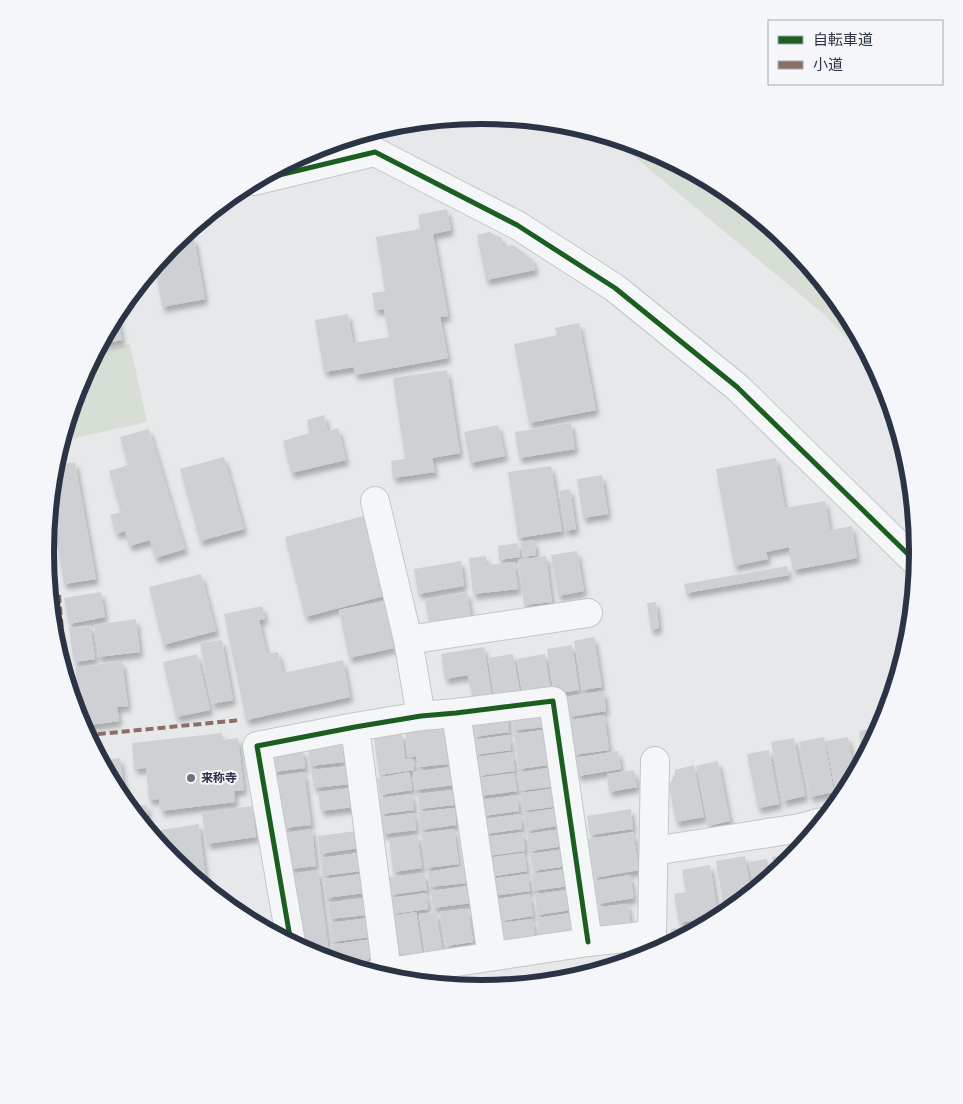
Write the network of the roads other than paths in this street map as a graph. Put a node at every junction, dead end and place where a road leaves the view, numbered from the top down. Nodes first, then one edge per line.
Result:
1 (281, 175) edge
2 (375, 501) dead end
3 (909, 555) edge
4 (588, 613) dead end
5 (408, 640) junction
6 (456, 713) junction
7 (421, 716) junction
8 (355, 727) junction
9 (655, 761) dead end
10 (810, 825) edge
11 (654, 851) junction
12 (290, 935) edge
13 (588, 942) junction
14 (492, 956) junction
15 (381, 968) edge
16 (394, 971) edge

1 - 3 street
2 - 5 street
4 - 5 street
5 - 7 street
6 - 7 street
6 - 13 street
6 - 14 street
7 - 8 street
8 - 12 street
8 - 15 street
9 - 11 street
10 - 11 street
11 - 13 street
13 - 14 street
14 - 16 street

